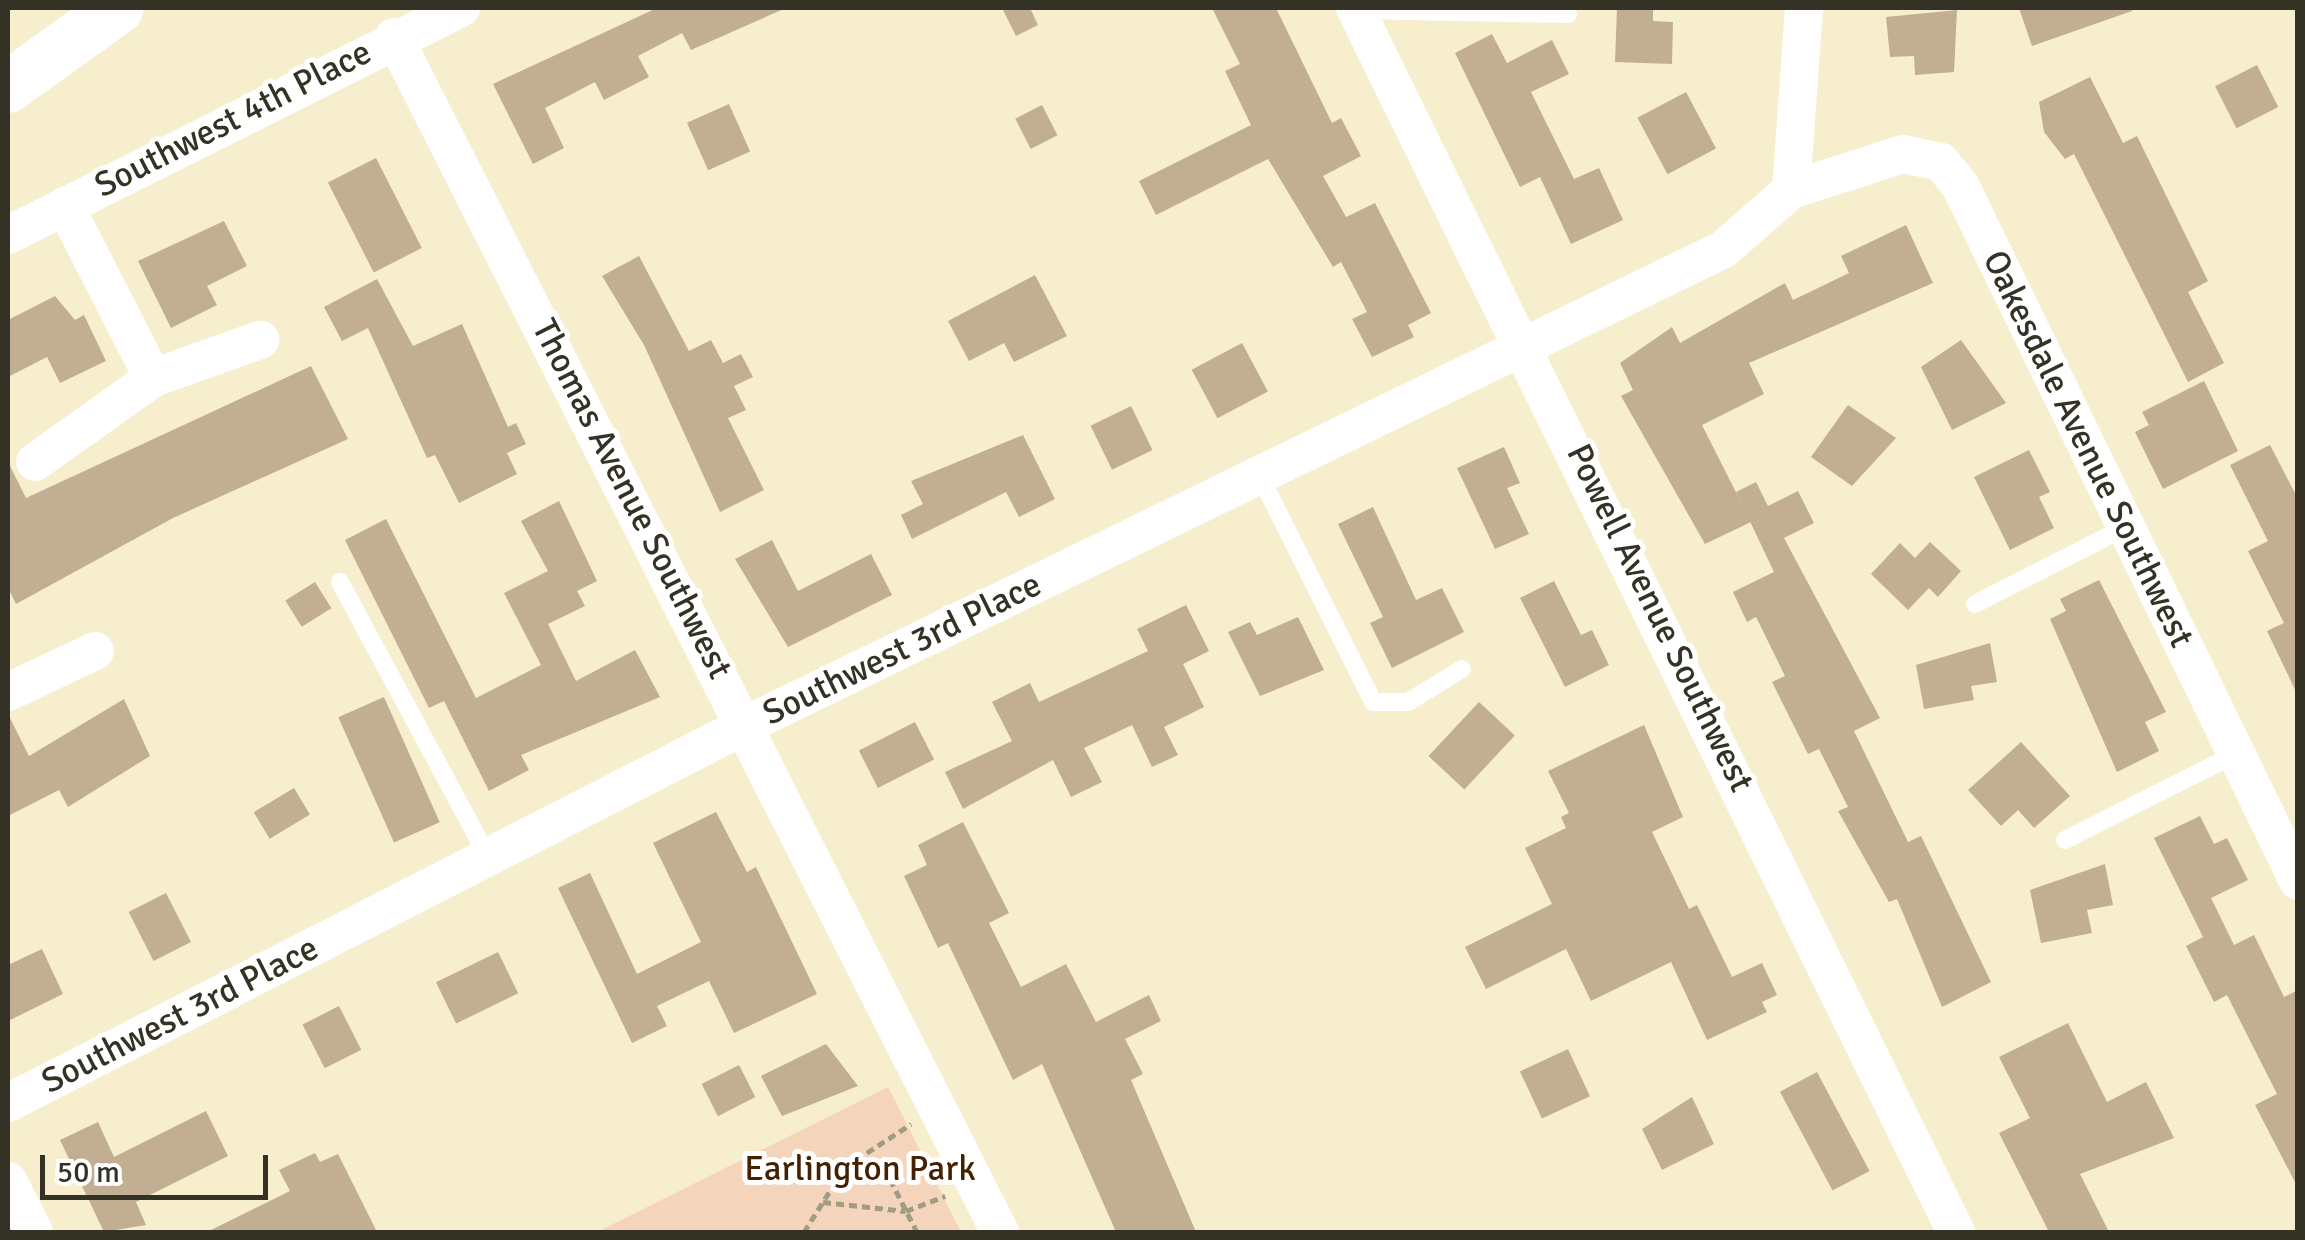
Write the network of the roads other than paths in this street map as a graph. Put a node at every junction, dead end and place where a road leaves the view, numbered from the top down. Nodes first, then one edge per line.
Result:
1 (118, 8) edge
2 (461, 8) edge
3 (1804, 8) edge
4 (1355, 9) edge
5 (1568, 14) dead end
6 (394, 37) junction
7 (8, 87) edge
8 (1791, 190) junction
9 (65, 206) junction
10 (8, 235) edge
11 (260, 340) dead end
12 (1525, 345) junction
13 (152, 378) junction
14 (35, 462) dead end
15 (1260, 474) junction
16 (2126, 527) junction
17 (340, 582) dead end
18 (1975, 604) dead end
19 (95, 651) dead end
20 (1462, 669) dead end
21 (8, 692) edge
22 (748, 724) junction
23 (2236, 754) junction
24 (2064, 840) dead end
25 (488, 857) junction
26 (2298, 881) edge
27 (8, 1103) edge
28 (8, 1181) edge
29 (34, 1232) edge
30 (1000, 1232) edge
31 (1956, 1232) edge

1 - 7 main road
2 - 6 street, Southwest 4th Place
3 - 8 street
4 - 5 lane
4 - 12 street, Powell Avenue Southwest
6 - 9 street, Southwest 4th Place
6 - 22 street, Thomas Avenue Southwest
8 - 12 street, Southwest 3rd Place
8 - 16 street, Oakesdale Avenue Southwest
9 - 10 street, Southwest 4th Place
9 - 13 street
11 - 13 street
12 - 15 street, Southwest 3rd Place
12 - 31 street, Powell Avenue Southwest
13 - 14 street
15 - 20 lane
15 - 22 street, Southwest 3rd Place
16 - 18 lane
16 - 23 street, Oakesdale Avenue Southwest
17 - 25 lane
19 - 21 street
22 - 25 street, Southwest 3rd Place
22 - 30 street, Thomas Avenue Southwest
23 - 24 lane
23 - 26 street, Oakesdale Avenue Southwest
25 - 27 street, Southwest 3rd Place
28 - 29 street

